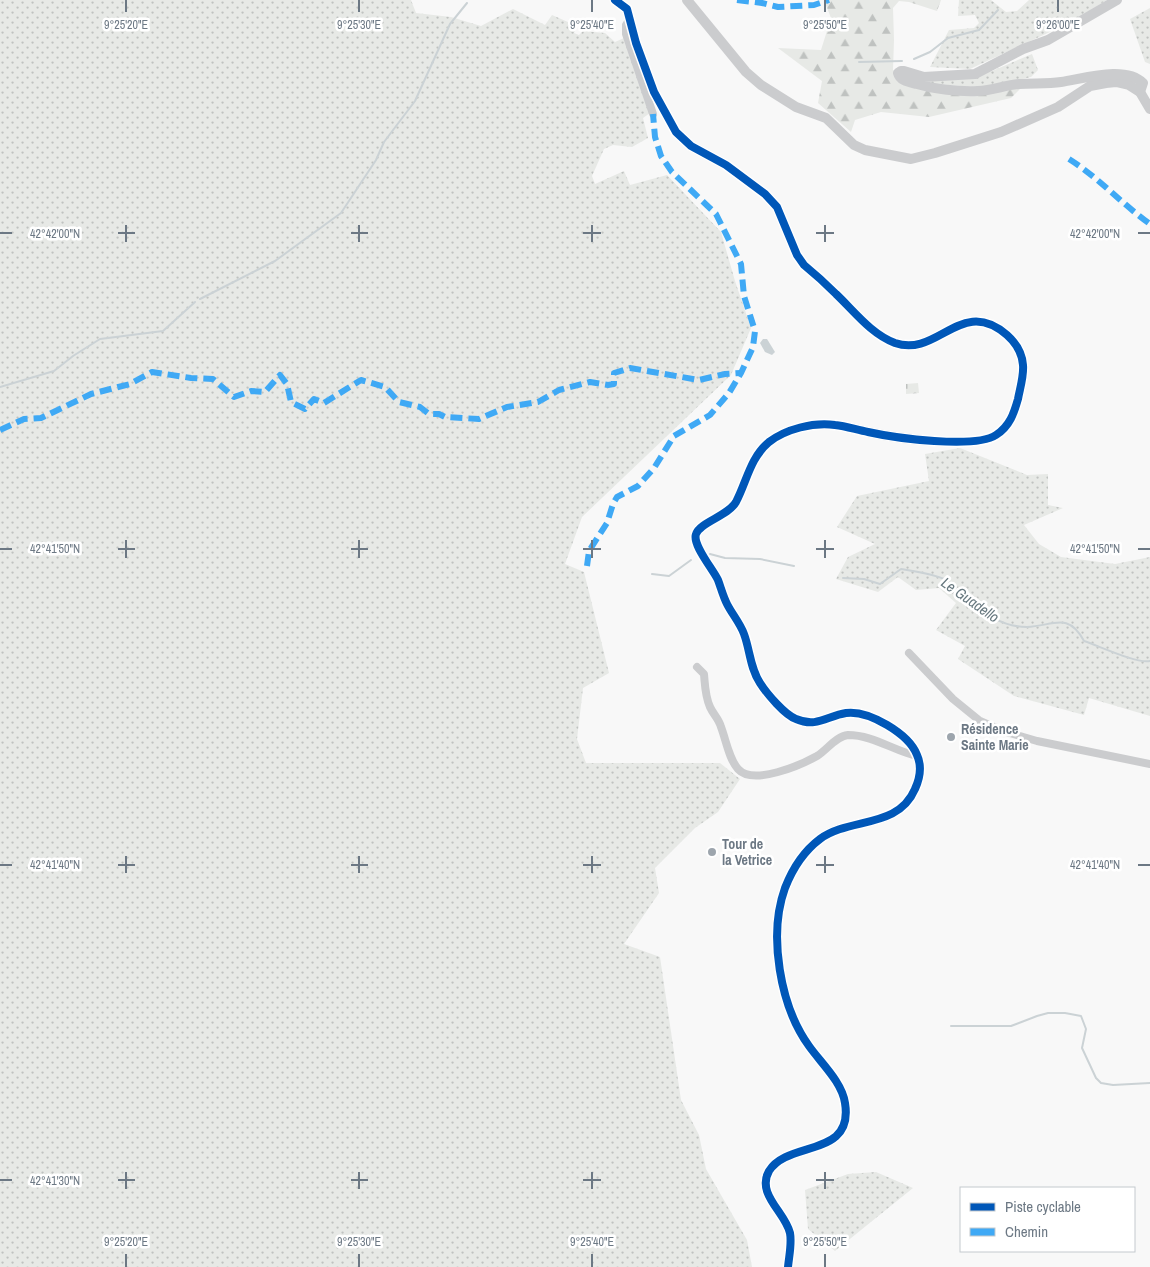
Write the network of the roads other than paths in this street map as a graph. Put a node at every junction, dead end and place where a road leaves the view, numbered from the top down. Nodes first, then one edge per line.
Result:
1 (615, 0) edge
2 (688, 0) edge
3 (1117, 0) edge
4 (630, 19) junction
5 (1140, 92) junction
6 (1150, 108) edge
7 (653, 114) dead end
8 (909, 653) dead end
9 (697, 667) dead end
10 (918, 756) junction
11 (1150, 764) edge
12 (788, 1267) edge

1 - 4 street
2 - 5 street
3 - 5 street
4 - 7 street
4 - 10 street
5 - 6 street
8 - 11 street
9 - 10 street
10 - 12 street

